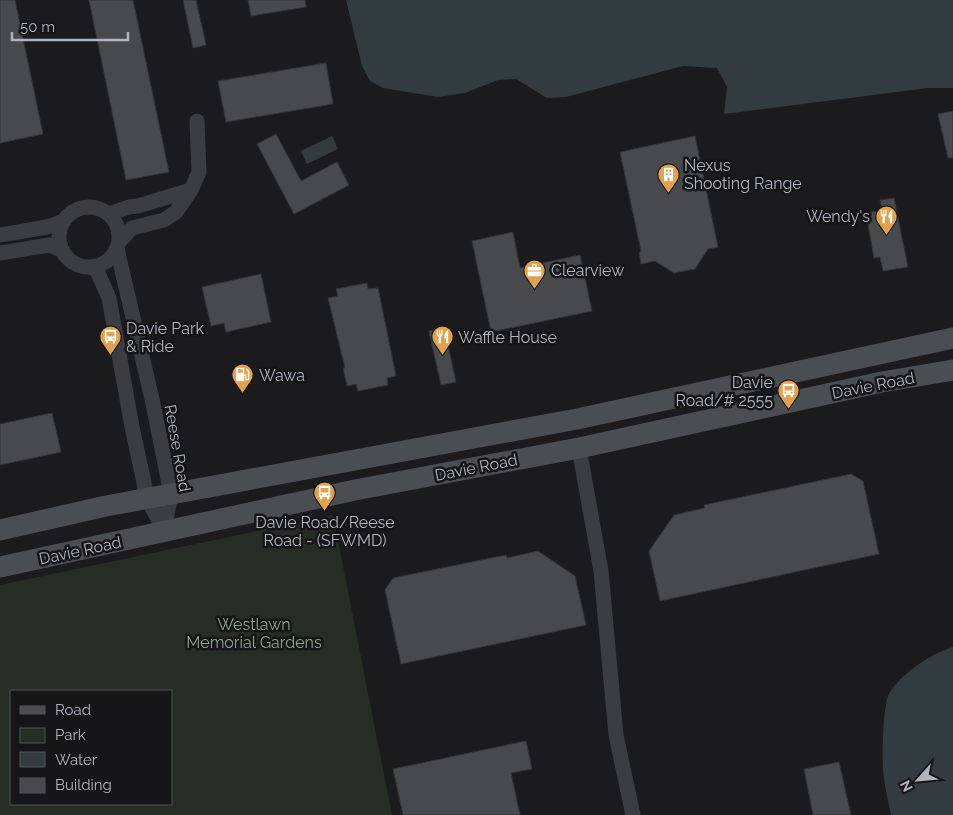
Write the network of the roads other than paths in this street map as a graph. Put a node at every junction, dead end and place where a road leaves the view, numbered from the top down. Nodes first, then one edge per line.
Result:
1 (197, 121) dead end
2 (191, 190) junction
3 (109, 214) junction
4 (64, 221) junction
5 (0, 235) edge
6 (118, 246) junction
7 (62, 250) junction
8 (0, 253) edge
9 (93, 267) junction
10 (953, 338) edge
11 (953, 370) edge
12 (579, 448) junction
13 (171, 494) junction
14 (148, 498) junction
15 (0, 530) edge
16 (164, 530) junction
17 (0, 567) edge
18 (633, 815) edge

1 - 2 street
2 - 3 street
2 - 6 street
3 - 4 street
3 - 6 street
4 - 5 street
4 - 7 street
6 - 9 street
6 - 13 street, Reese Road
7 - 8 street
7 - 9 street
9 - 14 street
10 - 13 main road, Davie Road
11 - 12 main road, Davie Road
12 - 16 main road, Davie Road
12 - 18 street
13 - 14 main road, Davie Road
13 - 16 street, Reese Road
14 - 15 main road, Davie Road
14 - 16 street
16 - 17 main road, Davie Road

